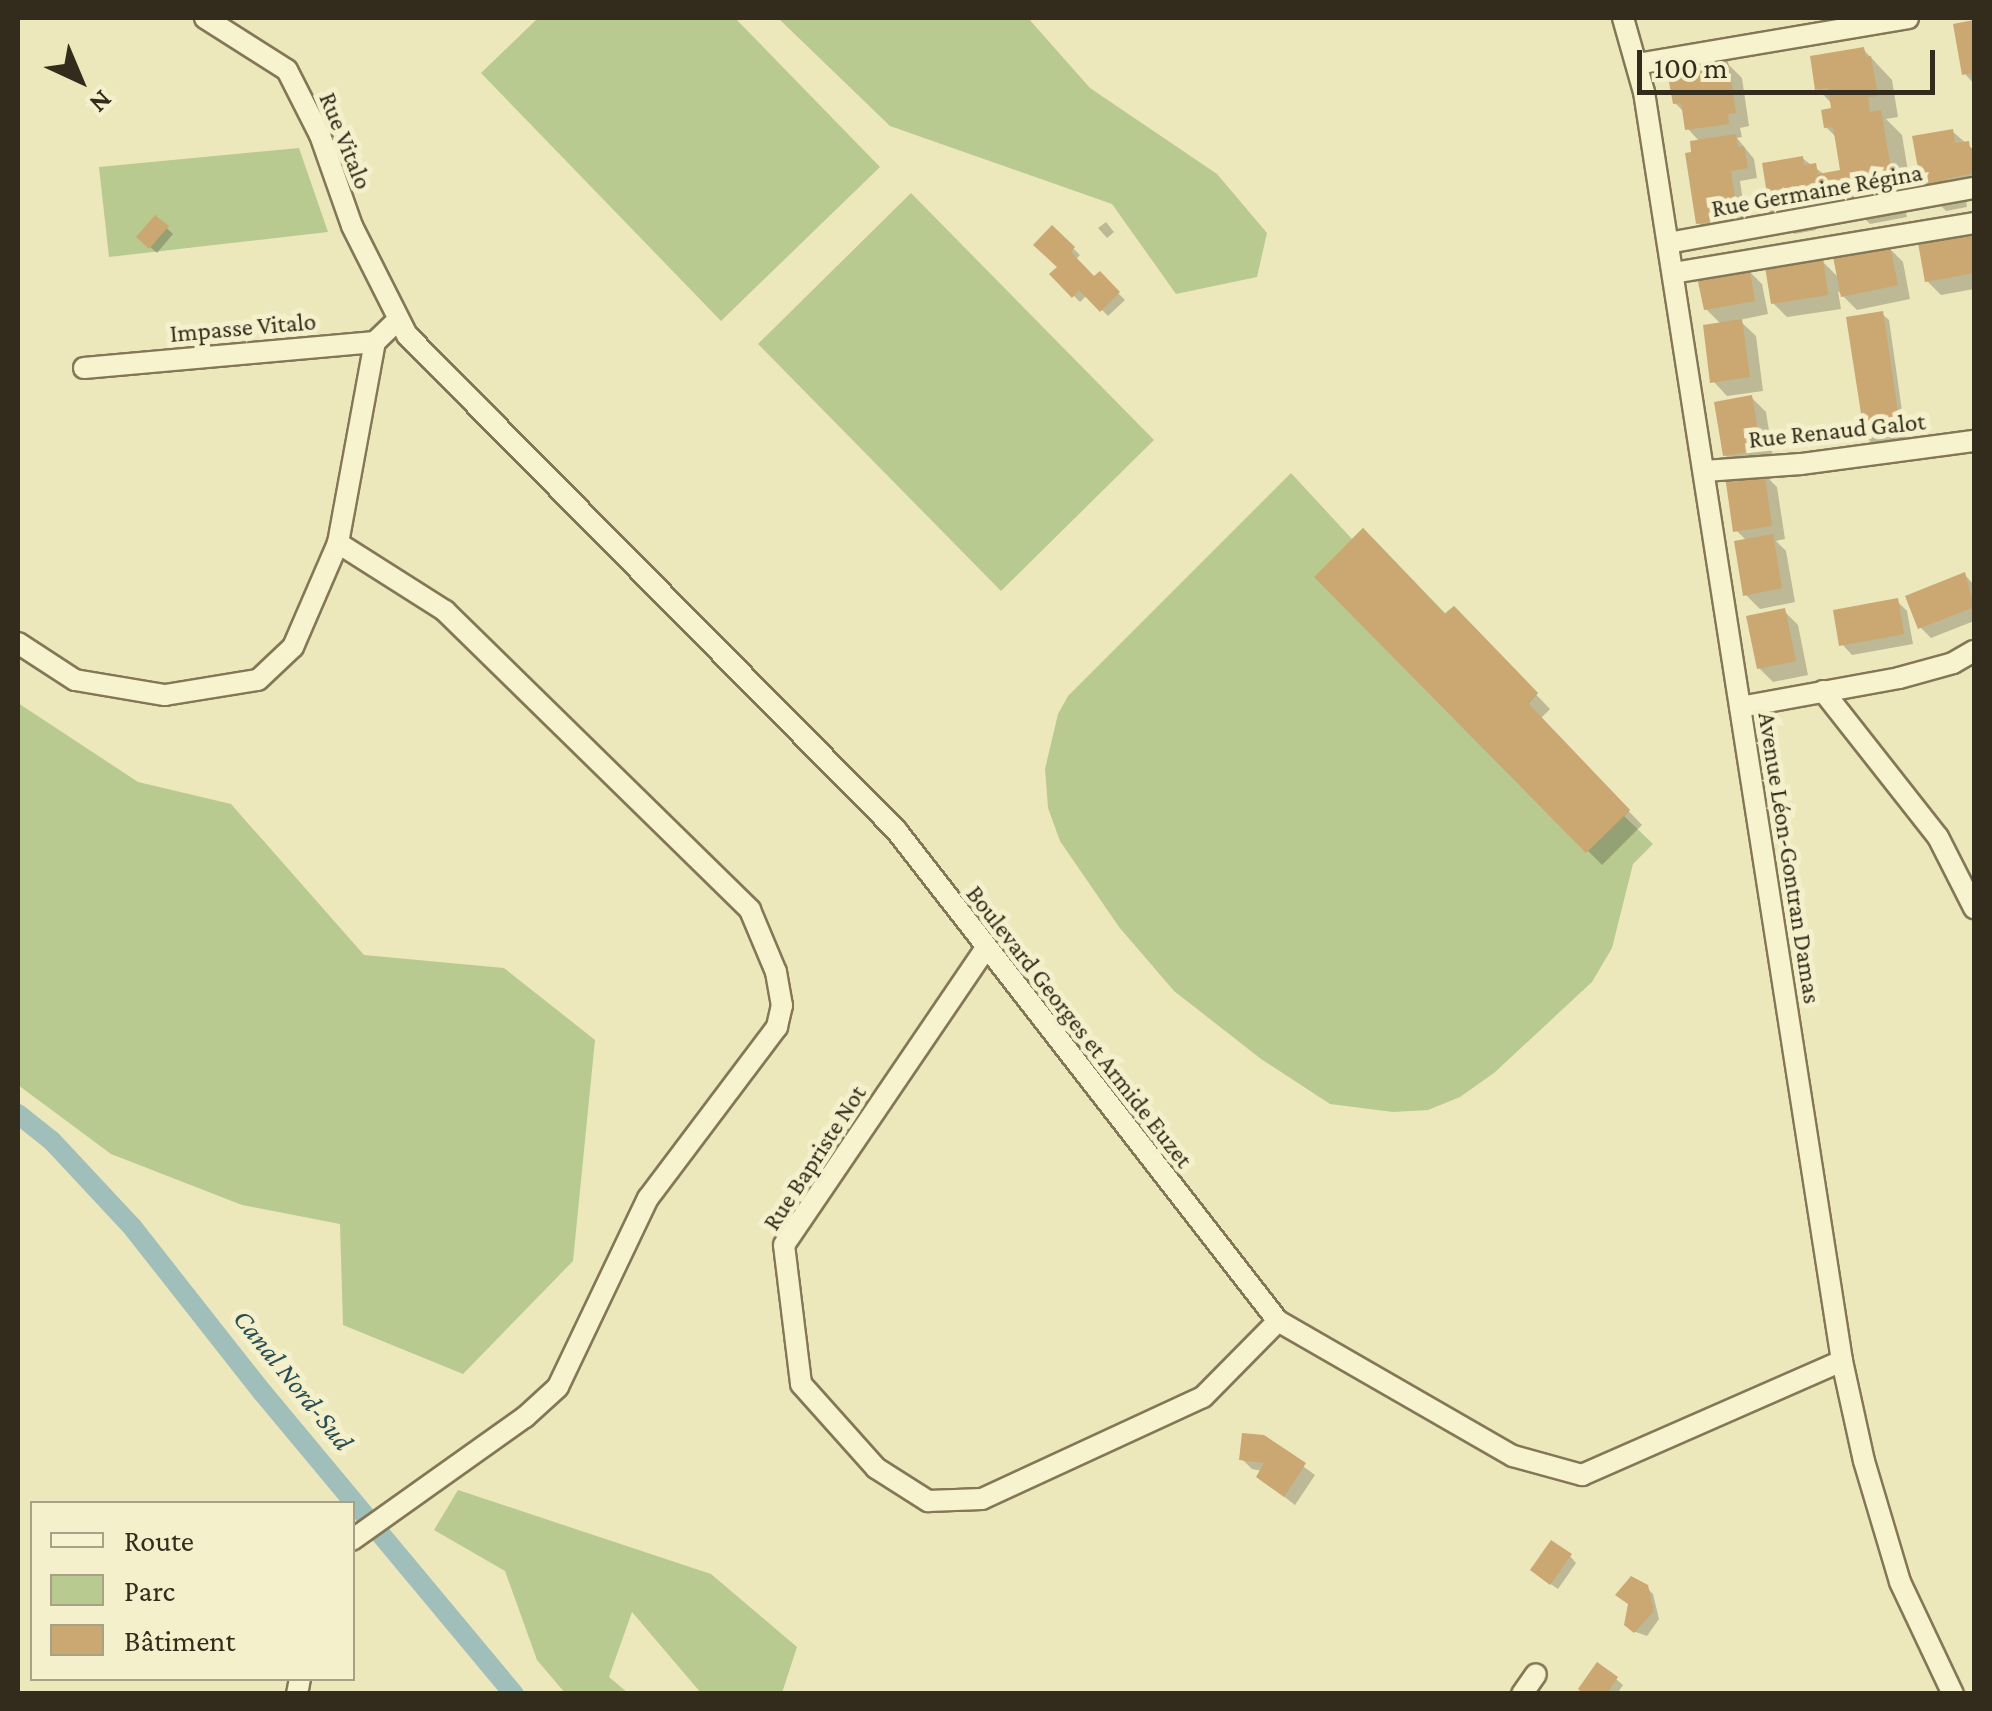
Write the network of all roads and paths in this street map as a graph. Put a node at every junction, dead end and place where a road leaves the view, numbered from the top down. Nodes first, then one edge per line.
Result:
1 (205, 18) edge
2 (1623, 18) edge
3 (1908, 18) edge
4 (1636, 64) junction
5 (1974, 188) edge
6 (1974, 223) edge
7 (1668, 244) junction
8 (1673, 273) junction
9 (398, 320) junction
10 (374, 342) junction
11 (84, 368) dead end
12 (1974, 440) edge
13 (1705, 471) junction
14 (338, 543) junction
15 (18, 642) edge
16 (1974, 651) edge
17 (1823, 691) junction
18 (1740, 706) junction
19 (1974, 908) edge
20 (986, 948) junction
21 (1278, 1321) junction
22 (1842, 1361) junction
23 (355, 1538) edge
24 (1536, 1674) dead end
25 (1522, 1694) edge
26 (1953, 1694) edge

1 - 9 street, Rue Vitalo
2 - 4 street, Avenue Léon-Gontran Damas
3 - 4 street
4 - 7 street, Avenue Léon-Gontran Damas
5 - 7 street, Rue Germaine Régina
6 - 8 street
7 - 8 street, Avenue Léon-Gontran Damas
8 - 13 street, Avenue Léon-Gontran Damas
9 - 10 street
9 - 20 street, Boulevard Georges et Armide Euzet
10 - 11 street, Impasse Vitalo
10 - 14 street
12 - 13 street, Rue Renaud Galot
13 - 18 street, Avenue Léon-Gontran Damas
14 - 15 street
14 - 23 street
16 - 17 street
17 - 18 street
17 - 19 street
18 - 22 street, Avenue Léon-Gontran Damas
20 - 21 street, Boulevard Georges et Armide Euzet
20 - 21 street, Rue Bapriste Not
21 - 22 street, Boulevard Georges et Armide Euzet
22 - 26 street, Avenue Léon-Gontran Damas
24 - 25 street

